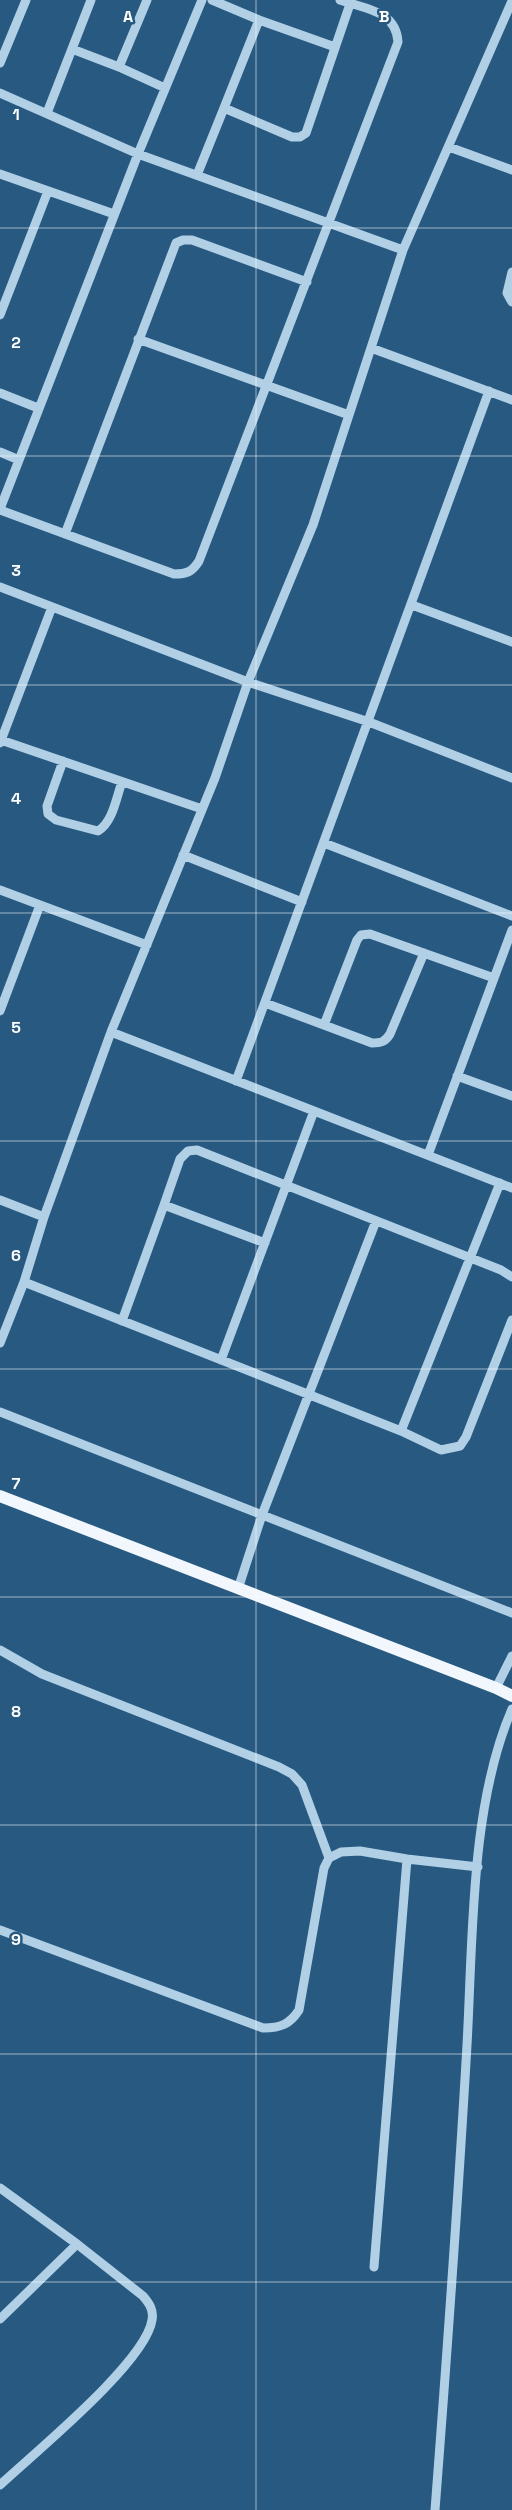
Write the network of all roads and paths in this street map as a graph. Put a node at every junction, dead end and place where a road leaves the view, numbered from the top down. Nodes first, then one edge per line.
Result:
1 (26, 0) edge
2 (91, 0) edge
3 (147, 0) edge
4 (202, 0) edge
5 (212, 0) edge
6 (340, 0) edge
7 (512, 2) edge
8 (350, 4) junction
9 (259, 20) junction
10 (336, 48) junction
11 (72, 49) junction
12 (0, 63) edge
13 (119, 67) junction
14 (165, 88) junction
15 (0, 93) edge
16 (224, 108) junction
17 (47, 113) junction
18 (448, 147) junction
19 (138, 154) junction
20 (512, 170) edge
21 (0, 174) edge
22 (197, 175) junction
23 (48, 191) junction
24 (114, 214) junction
25 (329, 224) junction
26 (403, 250) junction
27 (512, 272) edge
28 (306, 282) junction
29 (512, 302) edge
30 (0, 315) edge
31 (138, 339) junction
32 (371, 348) junction
33 (267, 385) junction
34 (489, 391) junction
35 (0, 393) edge
36 (512, 400) edge
37 (38, 408) junction
38 (349, 415) junction
39 (0, 452) edge
40 (19, 460) junction
41 (0, 510) edge
42 (65, 534) junction
43 (0, 587) edge
44 (412, 605) junction
45 (52, 607) junction
46 (512, 642) edge
47 (248, 682) junction
48 (369, 722) junction
49 (1, 741) edge
50 (63, 761) junction
51 (512, 778) edge
52 (122, 782) junction
53 (202, 809) junction
54 (324, 843) junction
55 (183, 855) junction
56 (0, 890) edge
57 (302, 902) junction
58 (40, 905) junction
59 (512, 916) edge
60 (512, 930) edge
61 (147, 945) junction
62 (424, 953) junction
63 (494, 978) junction
64 (265, 1003) junction
65 (0, 1011) edge
66 (324, 1025) junction
67 (111, 1032) junction
68 (458, 1076) junction
69 (236, 1080) junction
70 (512, 1096) edge
71 (314, 1111) junction
72 (428, 1155) junction
73 (500, 1183) junction
74 (286, 1185) junction
75 (512, 1188) edge
76 (0, 1200) edge
77 (164, 1205) junction
78 (44, 1217) junction
79 (376, 1221) junction
80 (265, 1243) junction
81 (470, 1258) junction
82 (512, 1277) edge
83 (24, 1282) junction
84 (512, 1320) edge
85 (122, 1321) junction
86 (0, 1343) edge
87 (222, 1360) junction
88 (308, 1395) junction
89 (0, 1412) edge
90 (401, 1431) junction
91 (0, 1496) edge
92 (262, 1515) junction
93 (238, 1589) junction
94 (512, 1613) edge
95 (0, 1650) edge
96 (512, 1656) edge
97 (496, 1688) junction
98 (512, 1696) edge
99 (512, 1709) edge
100 (329, 1858) junction
101 (407, 1859) junction
102 (478, 1867) junction
103 (0, 1930) edge
104 (0, 2188) edge
105 (78, 2244) junction
106 (374, 2268) dead end
107 (0, 2320) edge
108 (0, 2485) edge
109 (437, 2510) edge

1 - 12 street
2 - 11 street
3 - 13 street
4 - 14 street
5 - 9 street
6 - 8 street
7 - 18 street
8 - 10 street
8 - 25 street
9 - 10 street
9 - 16 street
10 - 16 street
11 - 13 street
11 - 17 street
13 - 14 street
14 - 19 street
15 - 17 street
16 - 22 street
17 - 19 street
18 - 20 street
18 - 26 street
19 - 22 street
19 - 24 street
21 - 23 street
22 - 25 street
23 - 24 street
23 - 30 street
24 - 37 street
25 - 26 street
25 - 28 street
26 - 32 street
27 - 29 street
28 - 31 street
28 - 33 street
31 - 33 street
31 - 42 street
32 - 34 street
32 - 38 street
33 - 38 street
33 - 42 street
34 - 36 street
34 - 44 street
35 - 37 street
37 - 40 street
38 - 47 street
39 - 40 street
40 - 41 street
41 - 42 street
43 - 45 street
44 - 46 street
44 - 48 street
45 - 47 street
45 - 49 street
47 - 48 street
47 - 53 street
48 - 51 street
48 - 54 street
49 - 50 street
50 - 52 street
50 - 52 street
52 - 53 street
53 - 55 street
54 - 57 street
54 - 59 street
55 - 57 street
55 - 61 street
56 - 58 street
57 - 64 street
58 - 61 street
58 - 65 street
60 - 63 street
61 - 67 street
62 - 63 street
62 - 66 street
62 - 66 street
63 - 68 street
64 - 66 street
64 - 69 street
67 - 69 street
67 - 78 street
68 - 70 street
68 - 72 street
69 - 71 street
71 - 72 street
71 - 74 street
72 - 73 street
73 - 75 street
73 - 81 street
74 - 77 street
74 - 79 street
74 - 80 street
76 - 78 street
77 - 80 street
77 - 85 street
78 - 83 street
79 - 81 street
79 - 88 street
80 - 87 street
81 - 82 street
81 - 90 street
83 - 85 street
83 - 86 street
84 - 90 street
85 - 87 street
87 - 88 street
88 - 90 street
88 - 92 street
89 - 92 street
91 - 93 main road
92 - 93 street
92 - 94 street
93 - 97 main road
95 - 100 street
96 - 97 street
97 - 98 main road
99 - 102 street
100 - 101 street
100 - 103 street
101 - 102 street
101 - 106 street
102 - 109 street
104 - 105 street
105 - 107 street
105 - 108 street

